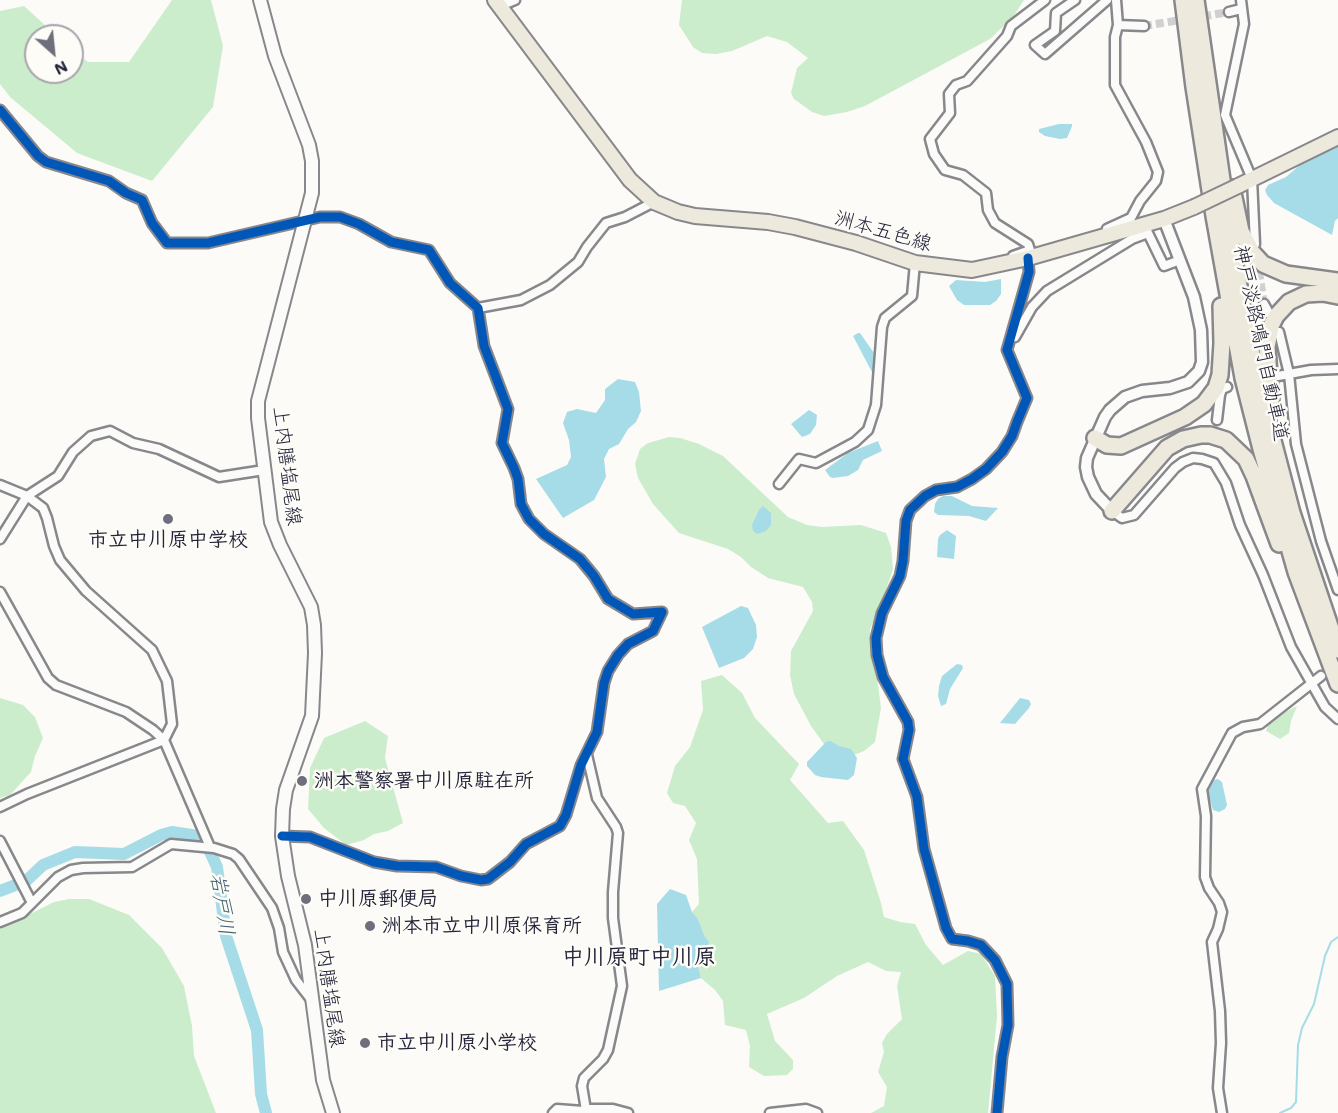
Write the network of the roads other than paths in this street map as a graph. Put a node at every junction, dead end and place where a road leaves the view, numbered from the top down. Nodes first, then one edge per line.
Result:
1 (260, 0) edge
2 (515, 0) edge
3 (1045, 0) edge
4 (1075, 0) edge
5 (1107, 0) edge
6 (1116, 0) edge
7 (1183, 0) edge
8 (1196, 0) edge
9 (498, 3) edge
10 (1241, 4) edge
11 (1229, 12) tunnel mouth
12 (1118, 26) junction
13 (1144, 26) tunnel mouth
14 (1201, 35) junction
15 (1194, 87) junction
16 (0, 110) edge
17 (1338, 137) edge
18 (1252, 179) junction
19 (654, 202) junction
20 (1164, 219) junction
21 (305, 222) junction
22 (1146, 229) junction
23 (1088, 241) junction
24 (1255, 244) dead end
25 (1028, 258) junction
26 (1180, 260) junction
27 (915, 263) junction
28 (1005, 264) junction
29 (1338, 281) edge
30 (1338, 296) edge
31 (1264, 304) tunnel mouth
32 (478, 308) junction
33 (1270, 315) dead end
34 (1279, 332) dead end
35 (1007, 350) junction
36 (1338, 369) edge
37 (1289, 374) junction
38 (1278, 376) dead end
39 (1227, 387) dead end
40 (1217, 420) dead end
41 (1095, 438) junction
42 (264, 470) junction
43 (779, 484) dead end
44 (0, 485) edge
45 (27, 496) junction
46 (1112, 511) junction
47 (0, 538) edge
48 (1312, 576) junction
49 (1338, 590) edge
50 (0, 592) edge
51 (1322, 644) junction
52 (1338, 650) edge
53 (1321, 676) dead end
54 (1313, 684) junction
55 (1338, 684) edge
56 (1338, 719) edge
57 (164, 740) junction
58 (586, 755) junction
59 (0, 807) edge
60 (282, 836) junction
61 (0, 841) edge
62 (210, 847) junction
63 (32, 903) junction
64 (0, 922) edge
65 (313, 1002) junction
66 (586, 1110) junction
67 (333, 1113) edge
68 (553, 1113) edge
69 (628, 1113) edge
70 (770, 1113) edge
71 (817, 1113) edge
72 (997, 1113) edge
73 (1222, 1113) edge

1 - 21 main road, 上内膳塩尾線
2 - 9 street
3 - 28 street
4 - 5 street
6 - 12 street
7 - 15 highway, 神戸淡路鳴門自動車道
8 - 14 highway, 神戸淡路鳴門自動車道
9 - 19 main road, 洲本五色線
10 - 11 street
10 - 18 street
12 - 13 street
12 - 23 street
14 - 29 highway
14 - 48 highway, 神戸淡路鳴門自動車道
15 - 41 highway
15 - 51 highway, 神戸淡路鳴門自動車道
16 - 21 street
17 - 18 main road, 洲本五色線
18 - 20 main road, 洲本五色線, bridge
18 - 24 street
19 - 27 main road, 洲本五色線
19 - 32 street
20 - 22 main road, 洲本五色線
20 - 26 street
21 - 32 street
21 - 42 main road, 上内膳塩尾線
22 - 23 main road, 洲本五色線
22 - 26 street
22 - 35 street
23 - 25 main road, 洲本五色線
25 - 28 main road, 洲本五色線
25 - 35 street
26 - 41 street
27 - 28 main road, 洲本五色線
27 - 43 street
30 - 48 highway
31 - 33 street
32 - 58 street
34 - 37 street
35 - 72 street
36 - 37 street
37 - 38 street
37 - 49 street
39 - 40 street
41 - 46 street
42 - 45 street
42 - 60 main road, 上内膳塩尾線
44 - 45 street
45 - 47 street
45 - 57 street
46 - 51 highway
46 - 54 street
48 - 52 highway, 神戸淡路鳴門自動車道
50 - 57 street
51 - 55 highway, 神戸淡路鳴門自動車道
53 - 54 street
54 - 56 street
54 - 73 street
57 - 59 street
57 - 62 street
58 - 60 street
58 - 66 street
60 - 65 main road, 上内膳塩尾線
61 - 63 street
62 - 63 street
62 - 65 street
63 - 64 street
65 - 67 main road, 上内膳塩尾線
66 - 68 street
66 - 69 street
70 - 71 street

